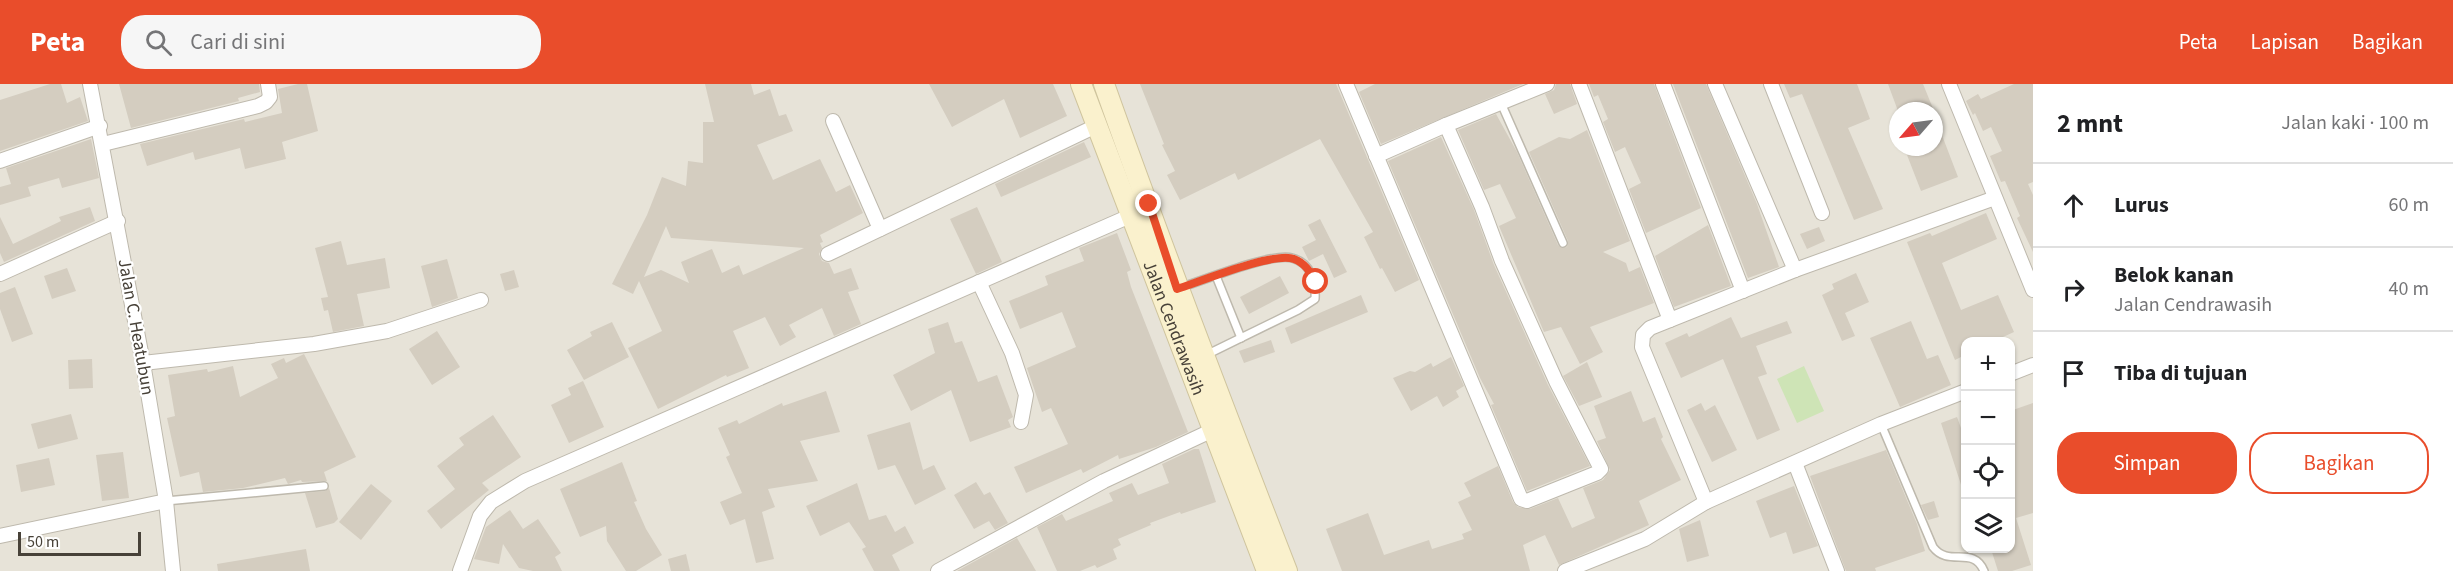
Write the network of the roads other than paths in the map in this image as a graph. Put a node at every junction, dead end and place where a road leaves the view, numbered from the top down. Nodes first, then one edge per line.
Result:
1 (90, 84) edge
2 (268, 84) edge
3 (1080, 84) edge
4 (1104, 84) edge
5 (1346, 84) edge
6 (1547, 84) edge
7 (1579, 84) edge
8 (1663, 84) edge
9 (1715, 84) edge
10 (1771, 84) edge
11 (1949, 84) edge
12 (1502, 103) junction
13 (833, 121) dead end
14 (1446, 125) junction
15 (100, 126) junction
16 (1096, 126) junction
17 (103, 144) junction
18 (1376, 156) junction
19 (0, 161) edge
20 (1995, 198) junction
21 (1822, 213) dead end
22 (1130, 216) junction
23 (118, 221) junction
24 (880, 230) junction
25 (1563, 243) dead end
26 (828, 254) dead end
27 (1795, 270) junction
28 (0, 274) edge
29 (1216, 276) junction
30 (979, 282) junction
31 (1177, 289) junction
32 (2033, 290) edge
33 (1743, 291) junction
34 (481, 300) dead end
35 (1670, 320) junction
36 (1241, 338) junction
37 (1195, 360) junction
38 (143, 363) junction
39 (2033, 365) edge
40 (2015, 372) edge
41 (1961, 393) edge
42 (1021, 422) dead end
43 (1881, 424) junction
44 (1213, 430) junction
45 (1795, 463) junction
46 (324, 486) dead end
47 (166, 501) junction
48 (1706, 502) junction
49 (0, 536) edge
50 (173, 571) edge
51 (460, 571) edge
52 (938, 571) edge
53 (1267, 571) edge
54 (1287, 571) edge
55 (1565, 571) edge
56 (1837, 571) edge
57 (1984, 571) edge

1 - 15 street, Jalan C. Heatubun
2 - 17 street
3 - 16 main road, Jalan Cendrawasih
4 - 31 main road, Jalan Cendrawasih
5 - 18 street
6 - 12 street
7 - 35 street
8 - 33 street
9 - 27 street
10 - 21 street
11 - 20 street
12 - 14 street
12 - 25 lane
13 - 24 street
14 - 18 street
14 - 18 street
15 - 17 street, Jalan C. Heatubun
15 - 19 street
16 - 22 main road, Jalan Cendrawasih
16 - 24 street
17 - 23 street, Jalan C. Heatubun
20 - 27 street
20 - 32 street
22 - 30 street
22 - 37 main road, Jalan Cendrawasih
23 - 28 street
23 - 38 street, Jalan C. Heatubun
24 - 26 street
27 - 33 street
29 - 31 lane
29 - 36 lane
29 - 36 lane
30 - 42 street
30 - 51 street
31 - 37 main road, Jalan Cendrawasih
33 - 35 street
34 - 38 street
35 - 48 street
36 - 37 lane
37 - 44 main road, Jalan Cendrawasih
37 - 54 main road, Jalan Cendrawasih
38 - 47 street, Jalan C. Heatubun
39 - 40 street
41 - 43 street
43 - 45 street
43 - 57 lane
44 - 52 street
44 - 53 main road, Jalan Cendrawasih
45 - 48 street
45 - 56 street
46 - 47 lane
47 - 49 street
47 - 50 street, Jalan C. Heatubun
48 - 55 street

